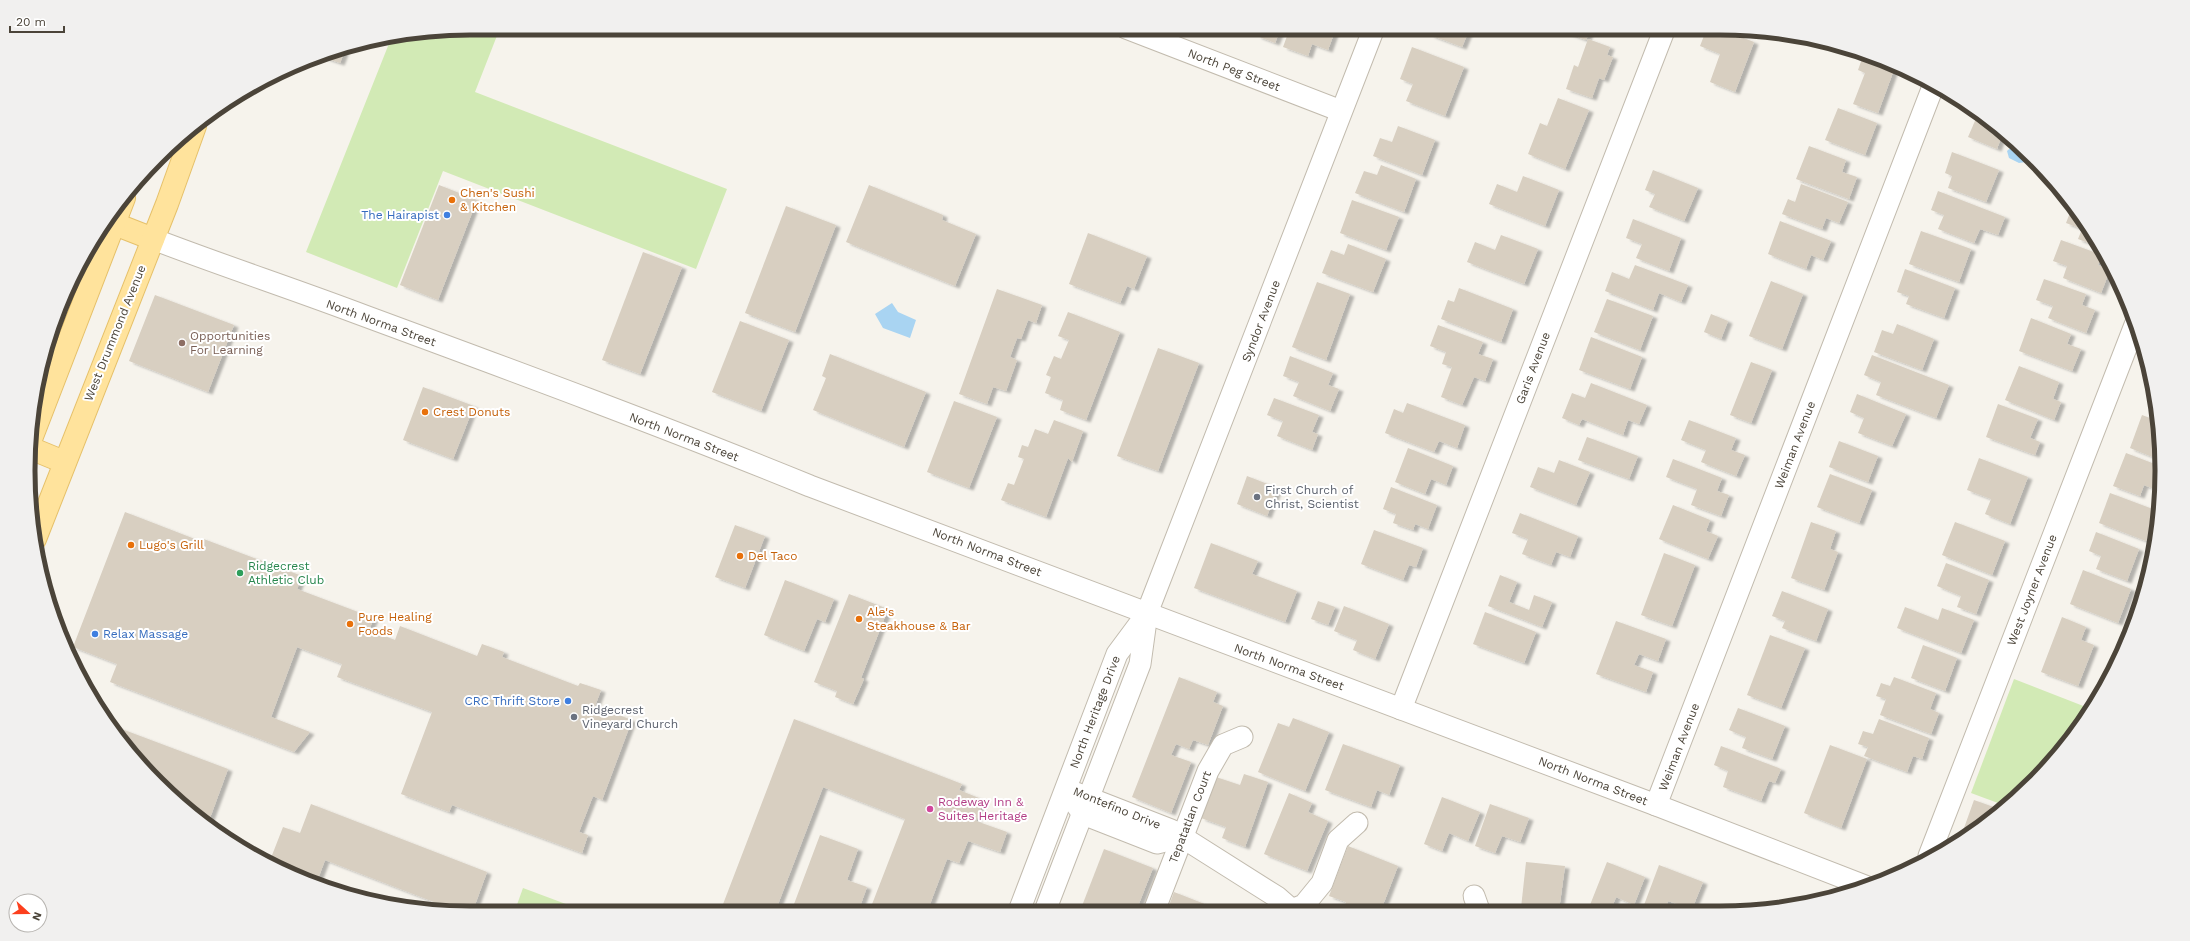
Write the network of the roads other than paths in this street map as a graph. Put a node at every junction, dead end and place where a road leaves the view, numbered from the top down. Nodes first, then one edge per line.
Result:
1 (1144, 35) edge
2 (1371, 35) edge
3 (1662, 35) edge
4 (1932, 90) edge
5 (1341, 111) junction
6 (190, 137) edge
7 (113, 223) edge
8 (109, 228) edge
9 (153, 239) junction
10 (2132, 332) edge
11 (39, 419) edge
12 (36, 450) edge
13 (64, 462) junction
14 (39, 528) edge
15 (1147, 613) junction
16 (1401, 708) junction
17 (1242, 737) dead end
18 (1066, 788) junction
19 (1656, 805) junction
20 (1086, 806) junction
21 (1357, 823) dead end
22 (1182, 837) junction
23 (1931, 851) edge
24 (1858, 883) edge
25 (1020, 906) edge
26 (1047, 906) edge
27 (1156, 906) edge
28 (1288, 906) edge
29 (1302, 906) edge

1 - 5 street, North Peg Street
2 - 5 street, Syndor Avenue
3 - 16 street, Garis Avenue
4 - 19 street, Weiman Avenue
5 - 15 street, Syndor Avenue
6 - 9 main road, West Drummond Avenue
7 - 9 main road, North Norma Street
8 - 11 main road
9 - 13 main road, West Drummond Avenue
9 - 15 street, North Norma Street
10 - 23 street, West Joyner Avenue
12 - 13 main road
13 - 14 main road, West Drummond Avenue
15 - 16 street, North Norma Street
15 - 18 street, North Heritage Drive
15 - 20 street, North Heritage Drive
16 - 19 street, North Norma Street
17 - 22 street, Tepatatlan Court
18 - 20 street, Montefino Drive
18 - 25 street, North Heritage Drive
19 - 24 street, North Norma Street
20 - 22 street, Montefino Drive
20 - 26 street, North Heritage Drive
21 - 29 street
22 - 27 street, Tepatatlan Court
22 - 28 street

